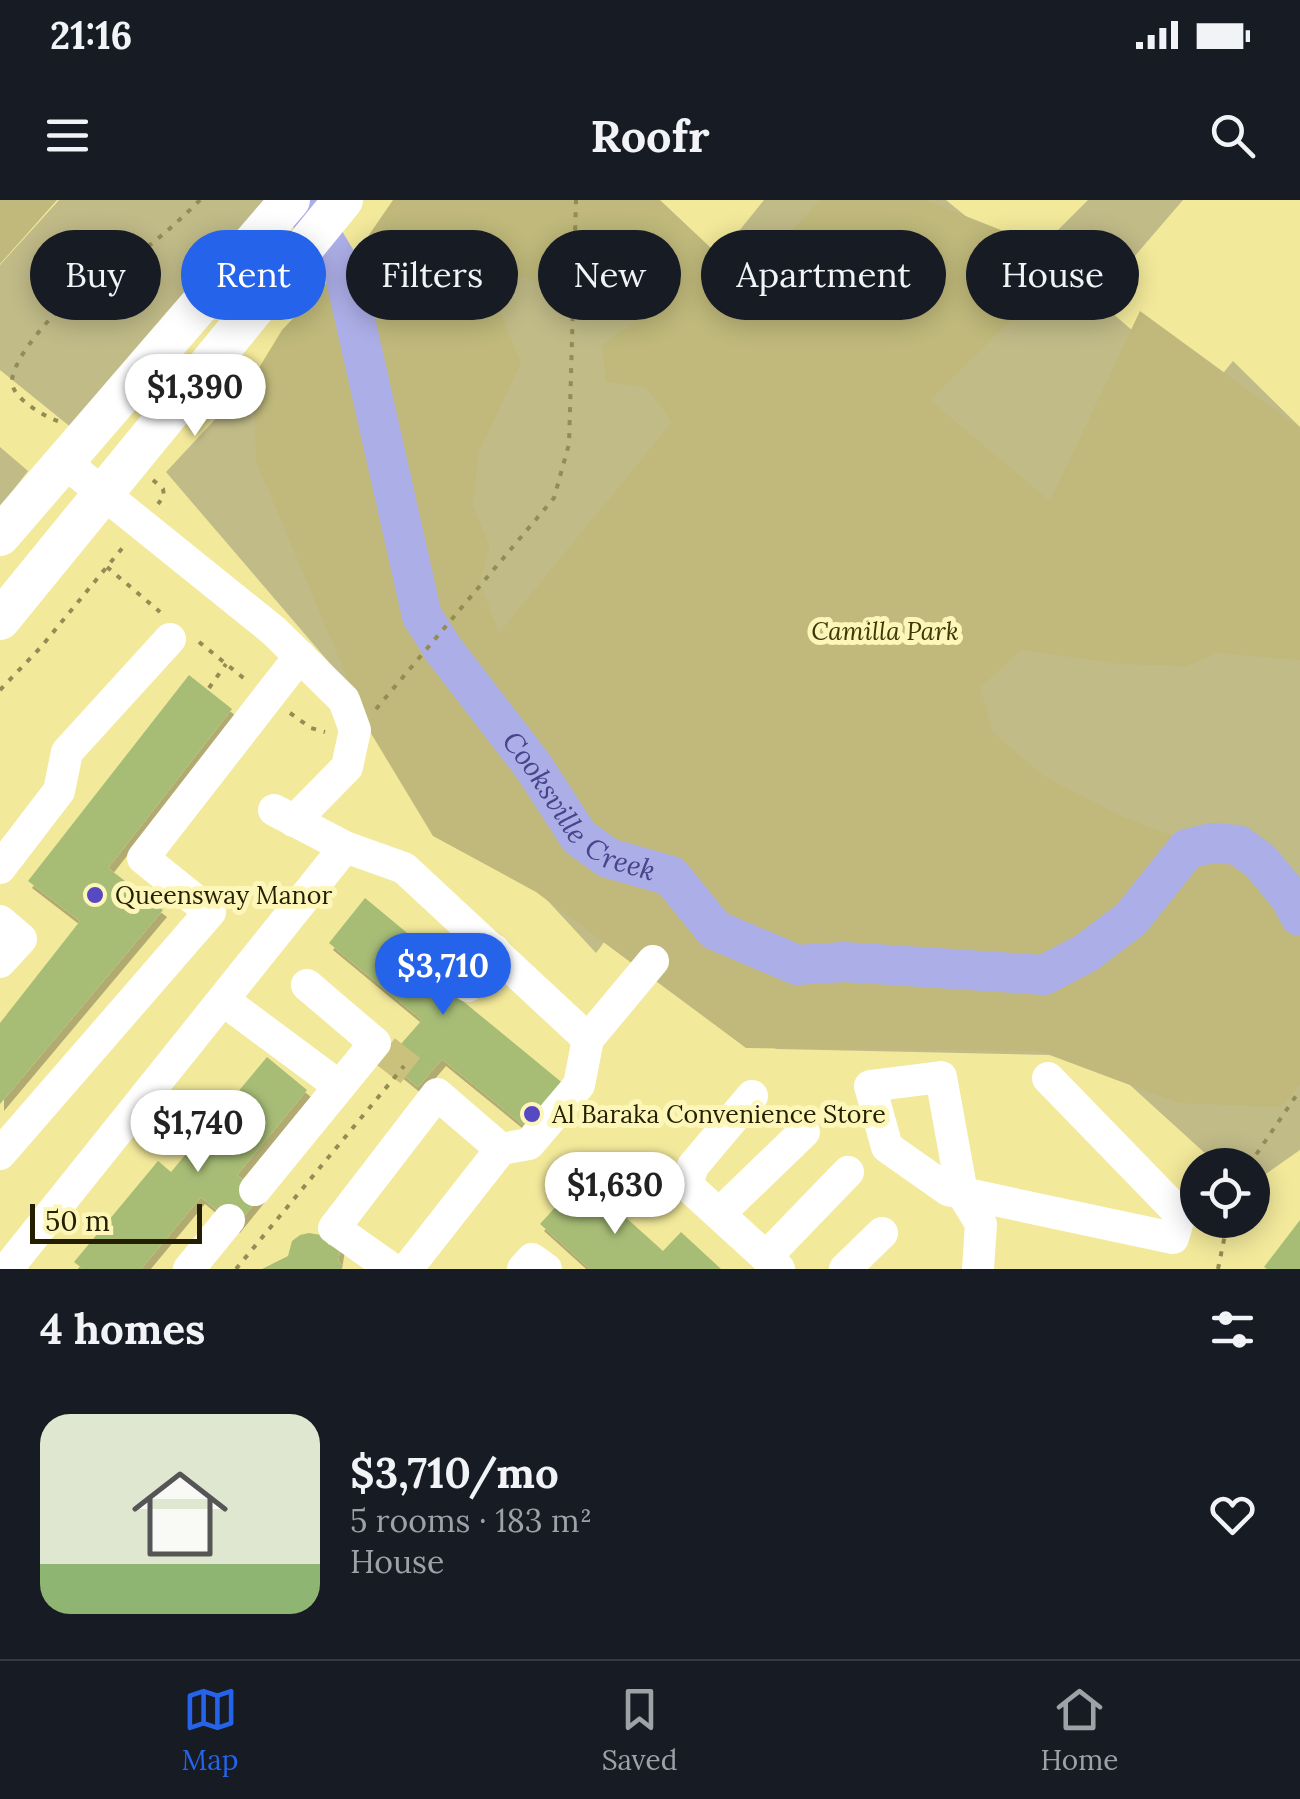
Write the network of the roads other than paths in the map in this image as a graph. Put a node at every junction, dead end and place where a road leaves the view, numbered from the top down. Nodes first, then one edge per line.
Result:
1 (343, 200) edge
2 (278, 214) edge
3 (63, 462) junction
4 (106, 493) junction
5 (0, 536) edge
6 (0, 620) edge
7 (179, 633) road end
8 (300, 656) junction
9 (344, 847) junction
10 (0, 868) edge
11 (0, 922) edge
12 (494, 950) junction
13 (653, 960) dead end
14 (0, 962) edge
15 (306, 985) dead end
16 (468, 986) dead end
17 (222, 1000) junction
18 (588, 1039) junction
19 (404, 1066) junction
20 (1048, 1078) dead end
21 (339, 1086) junction
22 (752, 1096) dead end
23 (804, 1132) dead end
24 (500, 1149) junction
25 (0, 1154) edge
26 (848, 1172) dead end
27 (255, 1190) dead end
28 (719, 1214) junction
29 (74, 1220) dead end
30 (229, 1220) dead end
31 (882, 1234) dead end
32 (772, 1263) edge
33 (16, 1268) edge
34 (189, 1269) edge
35 (392, 1269) edge
36 (407, 1269) edge
37 (523, 1269) edge
38 (546, 1269) edge
39 (845, 1269) edge
40 (978, 1269) edge

1 - 4 main road
2 - 3 main road
3 - 4 lane
3 - 5 main road
4 - 6 main road
4 - 8 lane
7 - 10 lane
8 - 9 lane
8 - 25 lane
9 - 12 lane
9 - 17 lane
11 - 14 lane
12 - 16 lane
12 - 18 lane
13 - 18 lane
15 - 19 lane
17 - 21 lane
17 - 33 lane
18 - 24 lane
19 - 21 lane
19 - 24 lane
19 - 35 lane
20 - 40 lane
21 - 27 lane
22 - 28 lane
23 - 28 lane
24 - 36 lane
26 - 32 lane
28 - 32 lane
29 - 33 lane
30 - 34 lane
31 - 39 lane
37 - 38 lane

